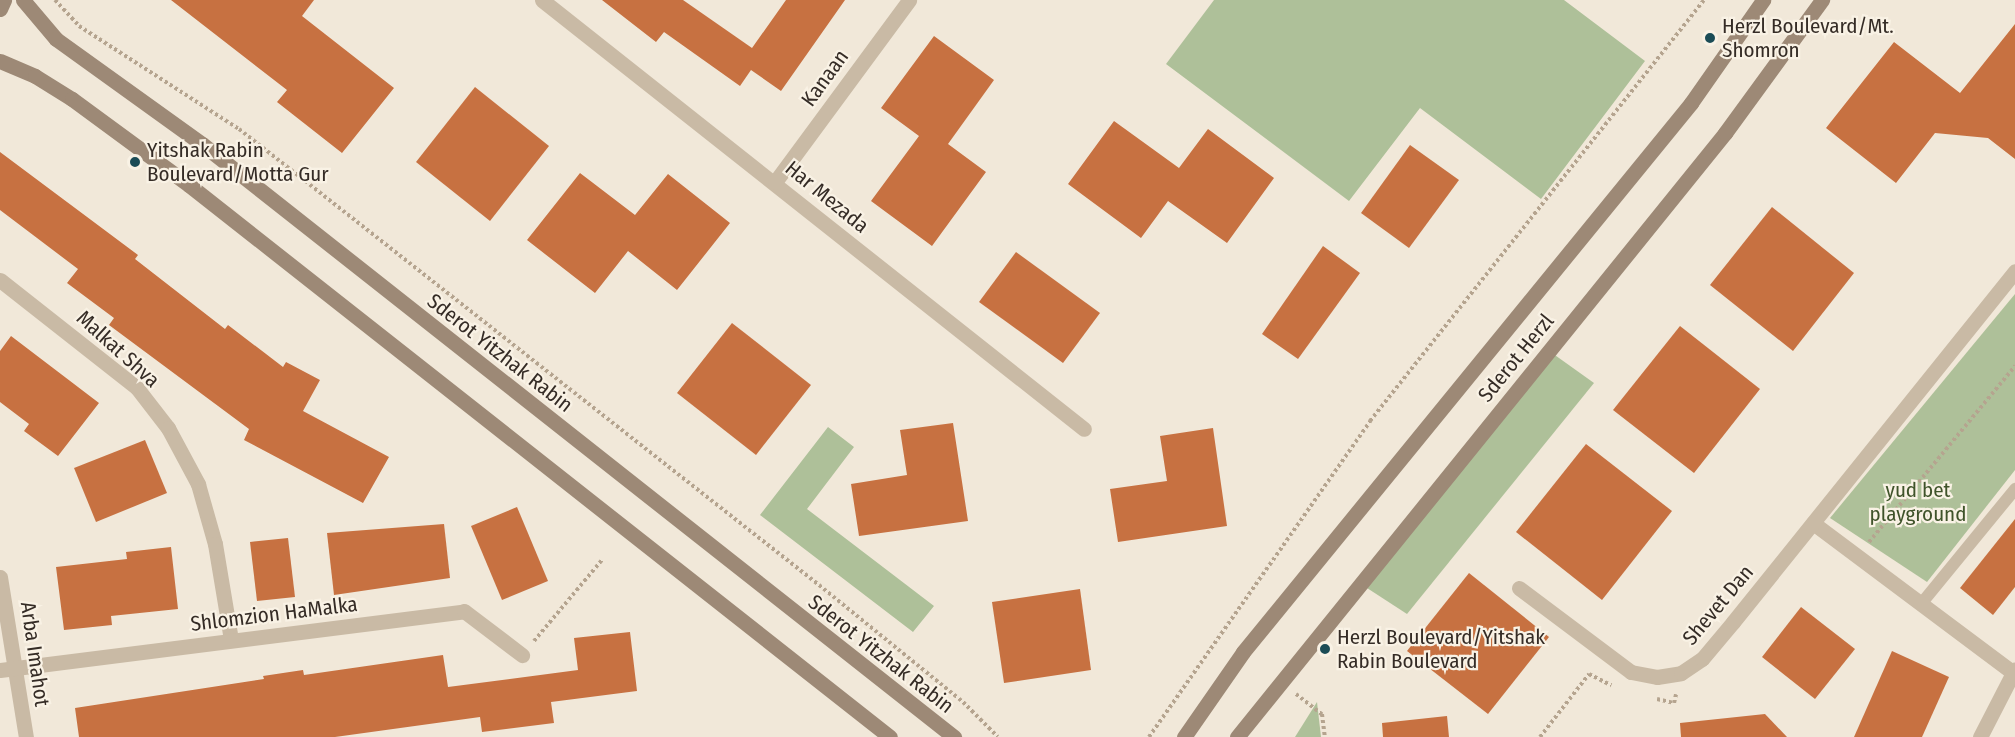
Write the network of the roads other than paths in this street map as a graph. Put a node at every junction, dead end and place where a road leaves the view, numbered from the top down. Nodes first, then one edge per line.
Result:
1 (4, 0) edge
2 (23, 0) edge
3 (542, 0) edge
4 (909, 0) edge
5 (1763, 0) edge
6 (1822, 0) edge
7 (0, 9) edge
8 (0, 61) edge
9 (775, 182) junction
10 (2015, 271) edge
11 (0, 280) edge
12 (1084, 429) dead end
13 (2015, 489) edge
14 (1813, 523) junction
15 (0, 577) edge
16 (1519, 588) dead end
17 (1921, 604) junction
18 (231, 640) junction
19 (522, 655) road end
20 (17, 668) junction
21 (0, 670) edge
22 (2013, 670) edge
23 (26, 737) edge
24 (890, 737) edge
25 (954, 737) edge
26 (1184, 737) edge
27 (1237, 737) edge
28 (1980, 737) edge

1 - 7 main road
2 - 25 main road, Sderot Yitzhak Rabin
3 - 9 street, Har Mezada
4 - 9 street, Kanaan
5 - 26 main road, Sderot Herzl
6 - 27 main road, Sderot Herzl
8 - 24 main road
9 - 12 street, Har Mezada
10 - 14 street, Shevet Dan
11 - 18 street, Malkat Shva
13 - 17 lane
14 - 16 street, Shevet Dan
14 - 17 street
15 - 20 street, Arba Imahot
17 - 22 street
18 - 19 street, Shlomzion HaMalka
18 - 20 street, Shlomzion HaMalka
20 - 21 street, Shlomzion HaMalka
20 - 23 street, Arba Imahot
22 - 28 street

